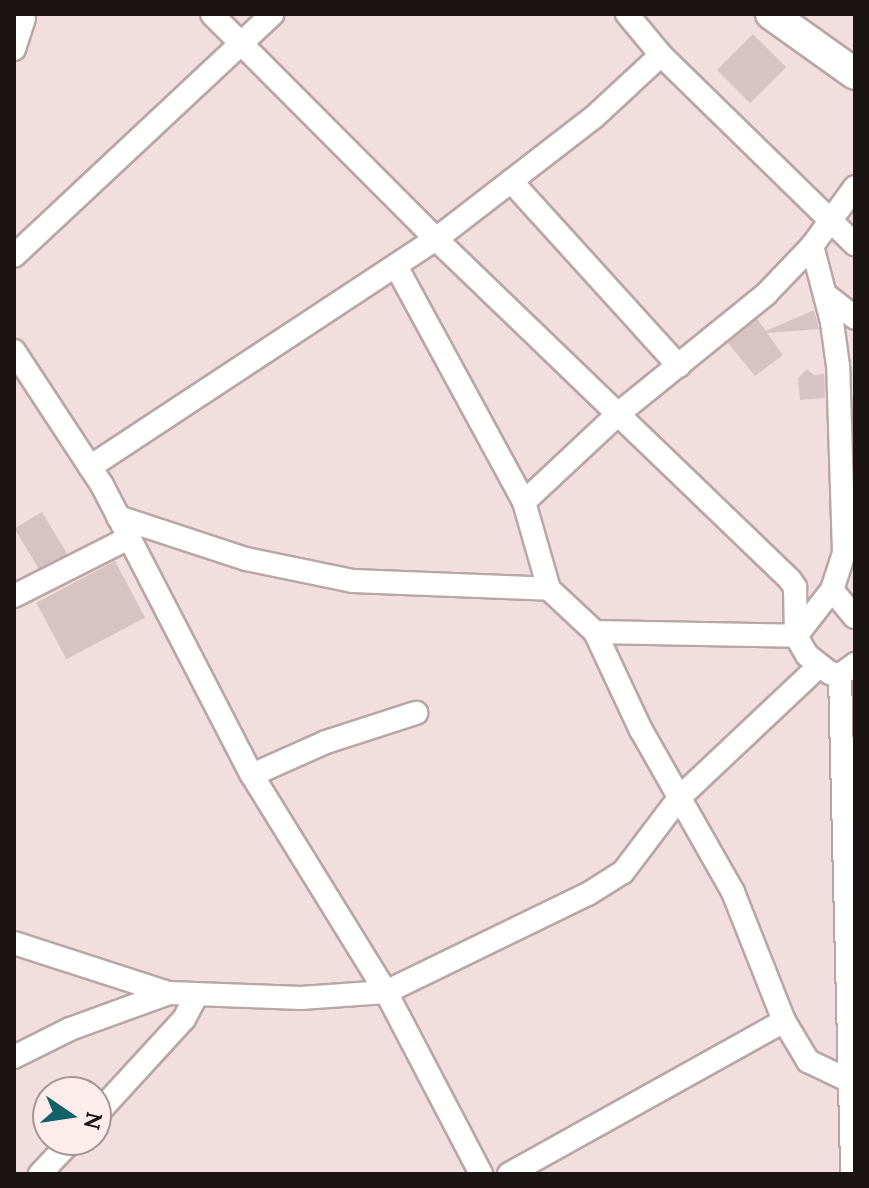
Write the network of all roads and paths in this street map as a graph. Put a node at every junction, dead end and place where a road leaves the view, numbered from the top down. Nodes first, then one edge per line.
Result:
1 (212, 14) edge
2 (273, 14) edge
3 (627, 14) edge
4 (771, 14) edge
5 (24, 19) dead end
6 (243, 44) junction
7 (14, 49) edge
8 (661, 55) junction
9 (855, 74) edge
10 (511, 181) junction
11 (855, 187) edge
12 (830, 220) junction
13 (436, 239) junction
14 (855, 244) edge
15 (812, 246) junction
16 (14, 256) edge
17 (396, 266) junction
18 (826, 295) junction
19 (855, 318) edge
20 (14, 351) edge
21 (679, 366) junction
22 (618, 414) junction
23 (90, 467) junction
24 (524, 502) junction
25 (118, 517) junction
26 (127, 539) junction
27 (549, 589) junction
28 (832, 590) junction
29 (14, 596) edge
30 (855, 617) edge
31 (595, 632) junction
32 (796, 636) junction
33 (819, 666) junction
34 (848, 669) edge
35 (416, 713) dead end
36 (252, 775) junction
37 (679, 798) junction
38 (14, 943) edge
39 (386, 992) junction
40 (169, 993) junction
41 (197, 995) junction
42 (784, 1021) junction
43 (14, 1057) edge
44 (850, 1081) junction
45 (112, 1098) edge
46 (57, 1156) edge
47 (40, 1174) edge
48 (481, 1174) edge
49 (509, 1174) edge
50 (852, 1174) edge

1 - 6 street
2 - 6 street
3 - 8 street
4 - 9 street
5 - 7 street
6 - 13 street
6 - 16 street
8 - 10 street
8 - 12 street
10 - 13 street
10 - 21 street
11 - 12 street
12 - 14 street
12 - 15 street
13 - 17 street
13 - 22 street
15 - 18 street
15 - 21 street
17 - 23 street
17 - 24 street
18 - 19 street
18 - 28 street
20 - 23 street
21 - 22 street
22 - 24 street
22 - 32 street
23 - 25 street
24 - 27 street
25 - 26 street
25 - 27 street
26 - 29 street
26 - 36 street
27 - 31 street
28 - 30 street
28 - 32 street
31 - 32 street
31 - 37 street
32 - 33 street
33 - 34 street
33 - 37 street
34 - 44 street
35 - 36 street
36 - 39 street
37 - 39 street
37 - 42 street
38 - 40 street
39 - 41 street
39 - 48 street
40 - 41 street
40 - 43 street
41 - 45 street
42 - 44 street
42 - 49 street
44 - 50 street
46 - 47 street

